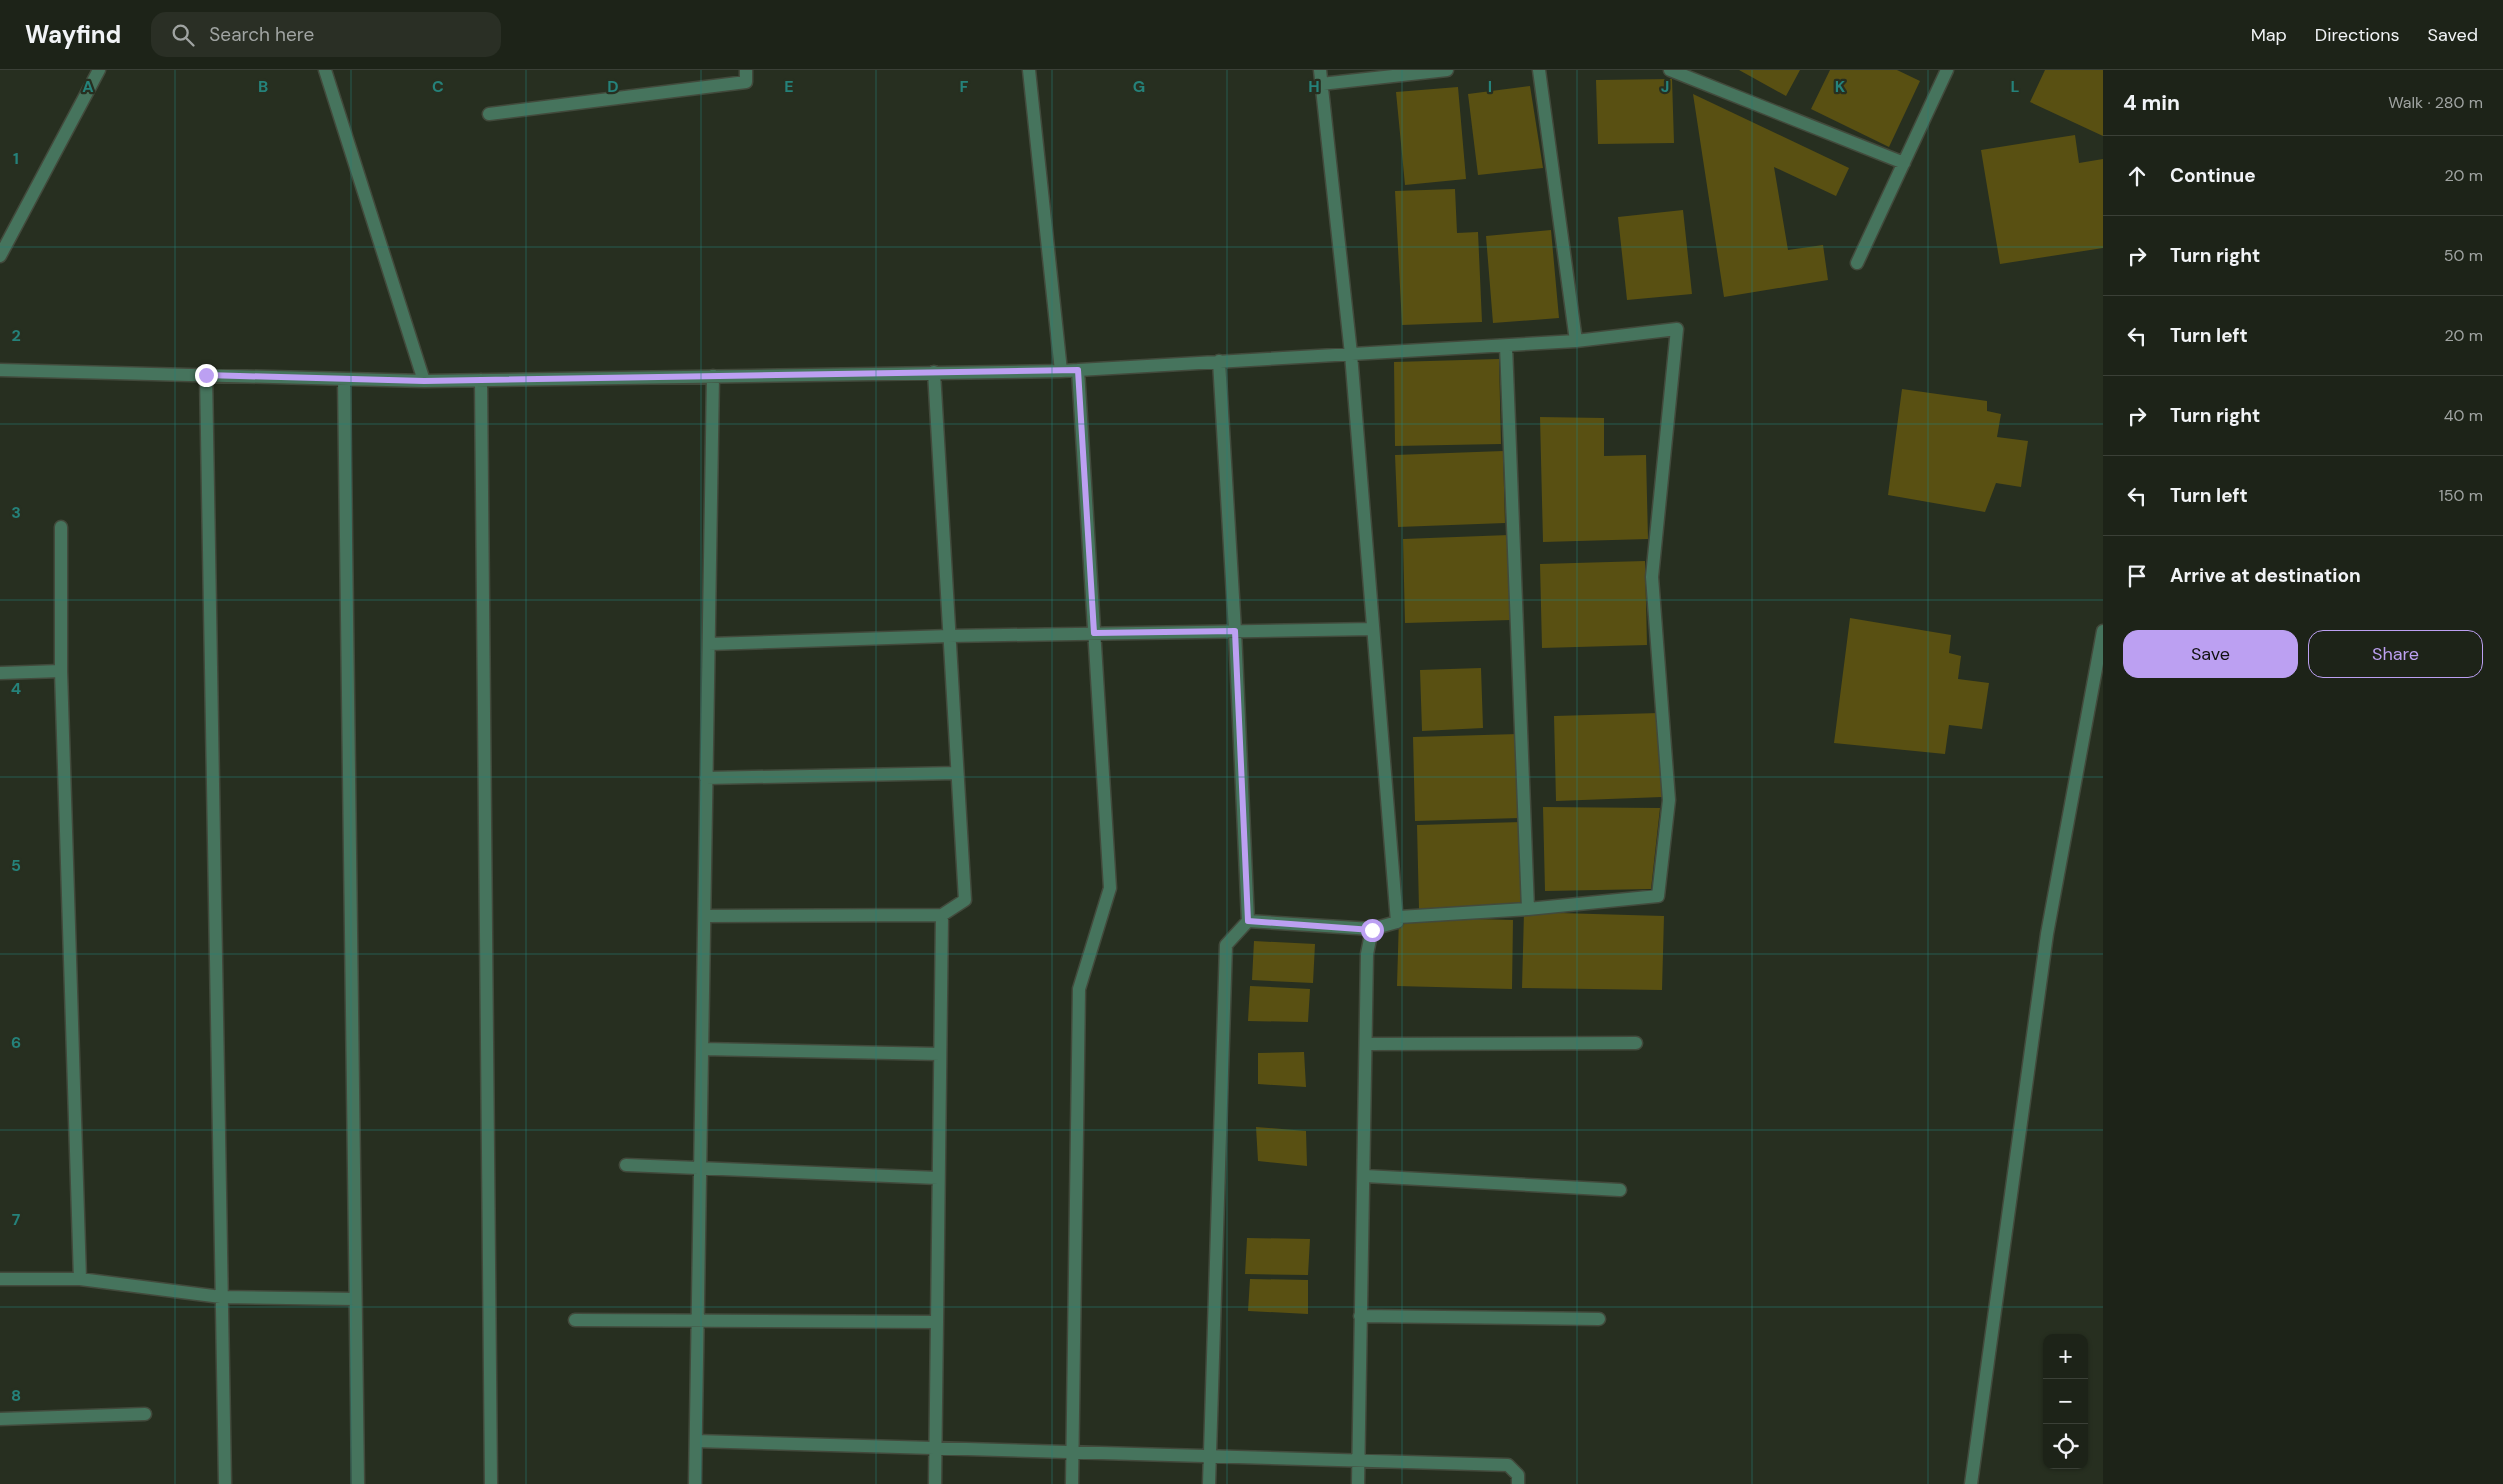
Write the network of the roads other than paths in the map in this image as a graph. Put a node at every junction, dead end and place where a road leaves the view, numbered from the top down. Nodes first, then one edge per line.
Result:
1 (99, 70) edge
2 (325, 70) edge
3 (746, 70) edge
4 (1029, 70) edge
5 (1320, 70) edge
6 (1448, 70) edge
7 (1539, 70) edge
8 (1670, 70) edge
9 (1947, 70) edge
10 (1321, 84) junction
11 (489, 114) dead end
12 (1904, 163) junction
13 (0, 256) edge
14 (1857, 263) dead end
15 (1576, 341) junction
16 (1506, 346) junction
17 (1351, 354) junction
18 (1219, 362) junction
19 (0, 370) edge
20 (1078, 370) junction
21 (1061, 371) junction
22 (934, 372) junction
23 (206, 375) junction
24 (713, 376) junction
25 (344, 379) junction
26 (481, 380) junction
27 (424, 381) junction
28 (61, 527) dead end
29 (1373, 629) junction
30 (1235, 631) junction
31 (2103, 631) edge
32 (1094, 633) junction
33 (949, 636) junction
34 (709, 644) junction
35 (61, 671) junction
36 (0, 672) edge
37 (957, 773) junction
38 (706, 778) junction
39 (1528, 909) junction
40 (942, 915) junction
41 (705, 916) junction
42 (1248, 921) junction
43 (1397, 922) junction
44 (1372, 930) junction
45 (1636, 1043) dead end
46 (1366, 1044) junction
47 (703, 1049) junction
48 (940, 1054) junction
49 (626, 1165) dead end
50 (701, 1170) junction
51 (1365, 1176) junction
52 (938, 1178) junction
53 (1620, 1190) dead end
54 (0, 1279) edge
55 (80, 1279) junction
56 (221, 1297) junction
57 (355, 1300) junction
58 (1360, 1316) junction
59 (1598, 1319) dead end
60 (576, 1320) dead end
61 (698, 1321) junction
62 (937, 1322) junction
63 (145, 1414) dead end
64 (0, 1419) edge
65 (696, 1441) junction
66 (936, 1450) junction
67 (1073, 1451) junction
68 (1210, 1456) junction
69 (1359, 1460) junction
70 (225, 1484) edge
71 (358, 1484) edge
72 (491, 1484) edge
73 (694, 1484) edge
74 (935, 1484) edge
75 (1072, 1484) edge
76 (1209, 1484) edge
77 (1358, 1484) edge
78 (1518, 1484) edge
79 (1971, 1484) edge

1 - 13 street
2 - 27 street
3 - 11 street
4 - 21 street
5 - 10 street
6 - 10 street
7 - 15 street
8 - 12 street
9 - 12 street
10 - 17 street
12 - 14 street
15 - 16 street
15 - 39 street
16 - 17 street
16 - 39 street
17 - 18 street
17 - 29 street
18 - 20 street
18 - 30 street
19 - 23 street
20 - 21 street
20 - 32 street
21 - 22 street
22 - 24 street
22 - 33 street
23 - 25 street
23 - 56 street
24 - 26 street
24 - 34 street
25 - 27 street
25 - 57 street
26 - 27 street
26 - 72 street
28 - 35 street
29 - 30 street
29 - 43 street
30 - 32 street
30 - 42 street
31 - 79 street
32 - 33 street
32 - 67 street
33 - 34 street
33 - 37 street
34 - 38 street
35 - 36 street
35 - 55 street
37 - 38 street
37 - 40 street
38 - 41 street
39 - 43 street
40 - 41 street
40 - 48 street
41 - 47 street
42 - 44 street
42 - 68 street
43 - 44 street
44 - 46 street
45 - 46 street
46 - 51 street
47 - 48 street
47 - 50 street
48 - 52 street
49 - 50 street
50 - 52 street
50 - 61 street
51 - 53 street
51 - 58 street
52 - 62 street
54 - 55 street
55 - 56 street
56 - 57 street
56 - 70 street
57 - 71 street
58 - 59 street
58 - 69 street
60 - 61 street
61 - 62 street
61 - 65 street
62 - 66 street
63 - 64 street
65 - 66 street
65 - 73 street
66 - 67 street
66 - 74 street
67 - 68 street
67 - 75 street
68 - 69 street
68 - 76 street
69 - 77 street
69 - 78 street

